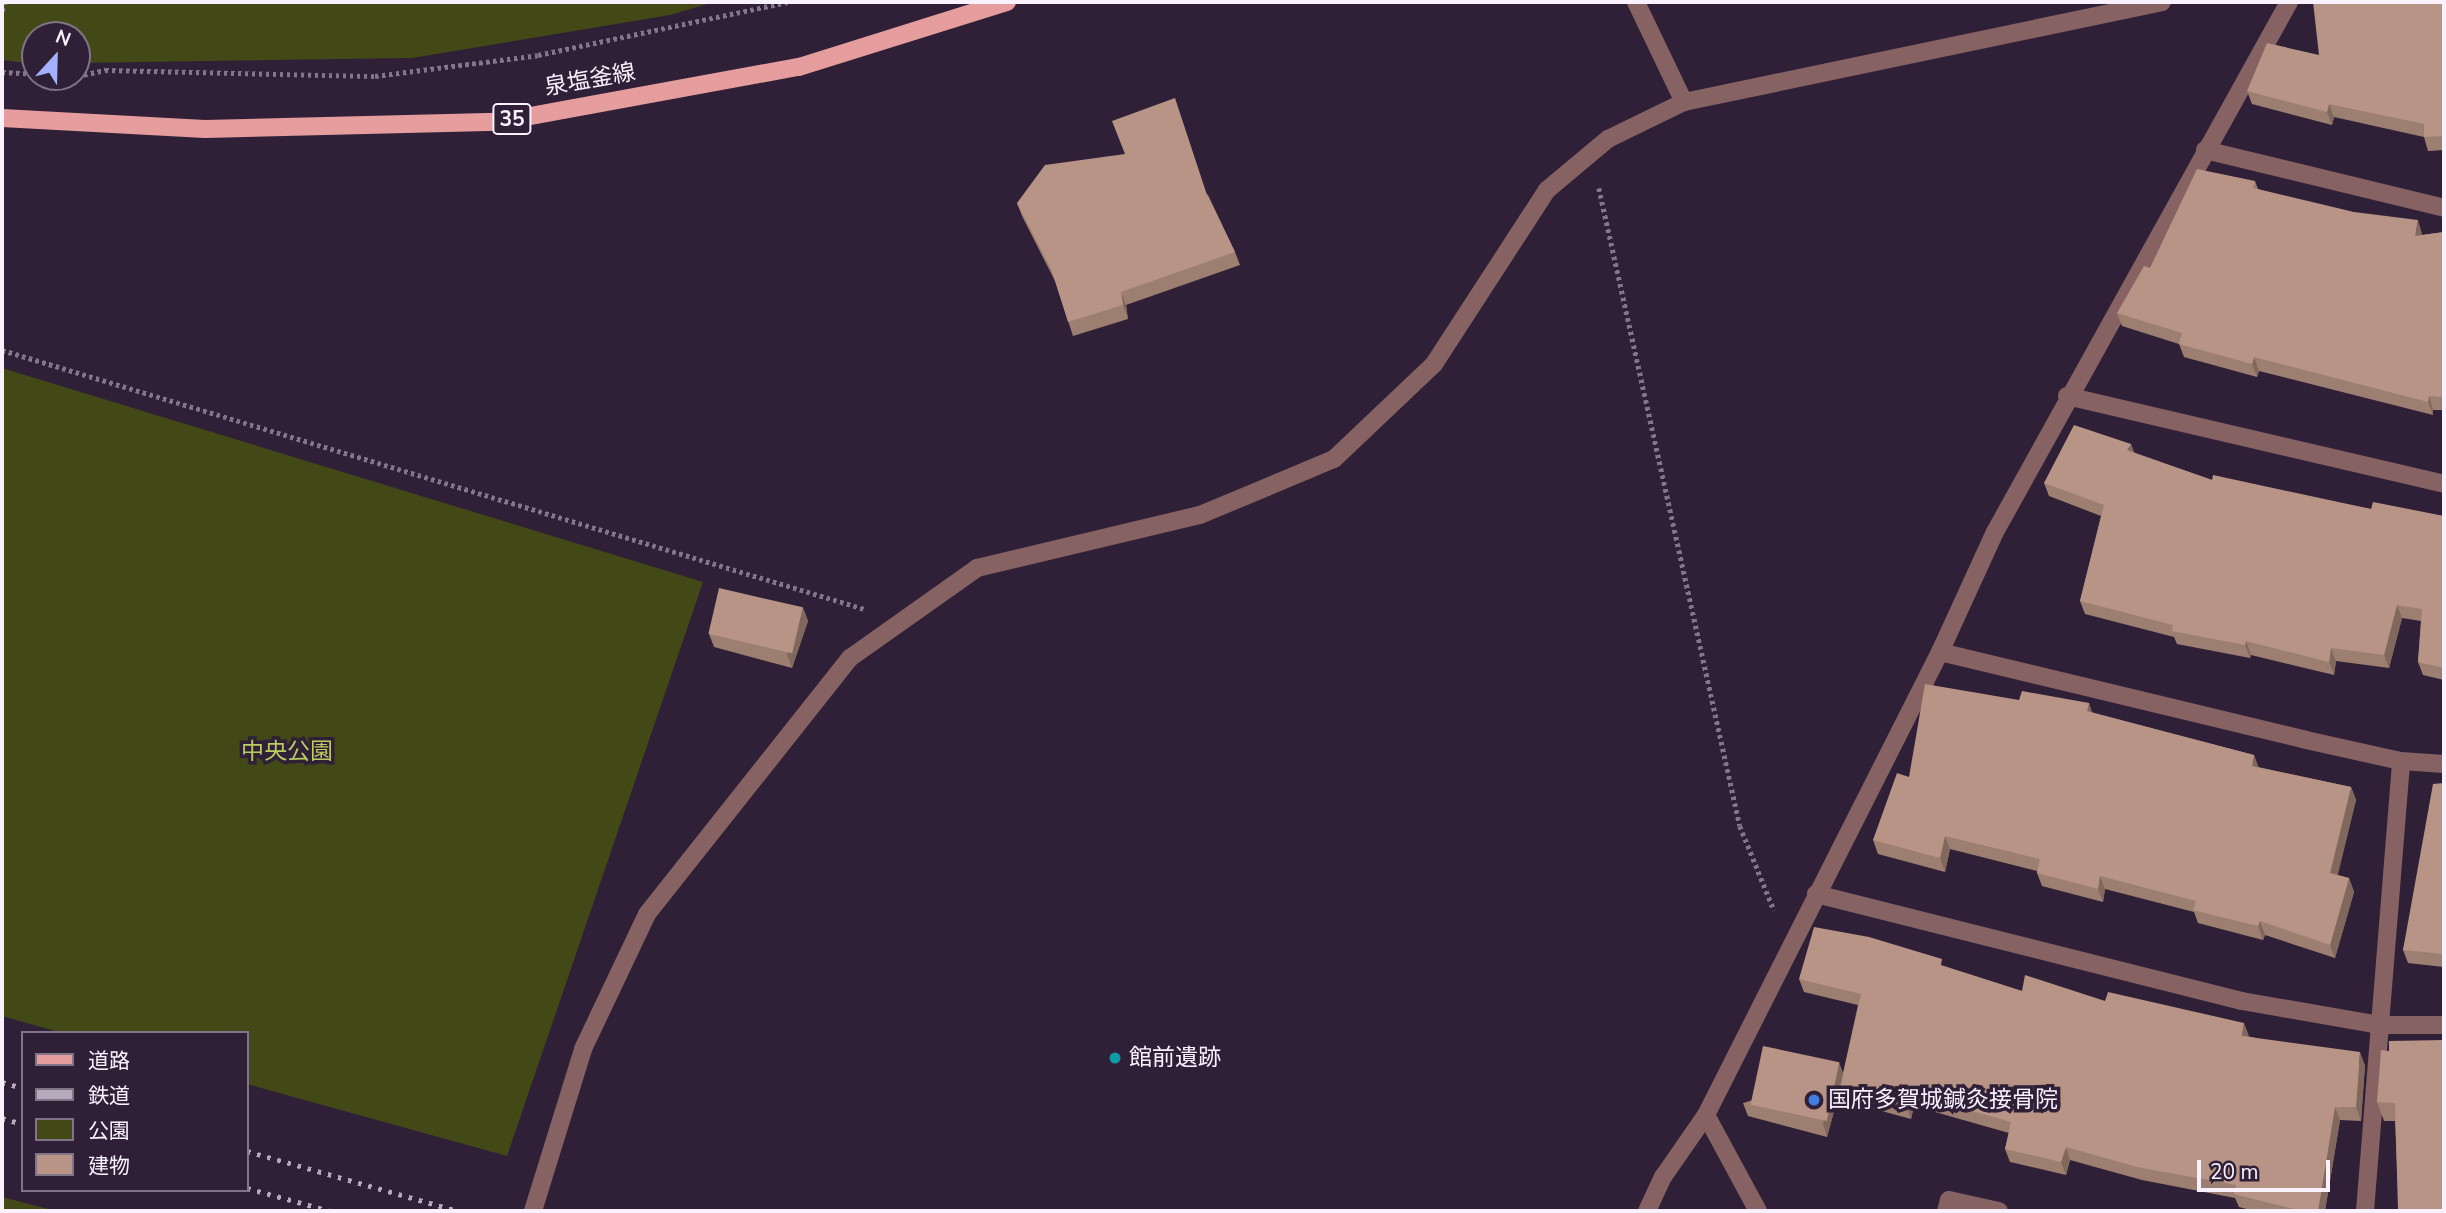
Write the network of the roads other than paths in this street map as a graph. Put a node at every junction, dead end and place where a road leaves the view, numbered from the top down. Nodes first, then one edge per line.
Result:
1 (1007, 2) edge
2 (1636, 2) edge
3 (2162, 2) edge
4 (2290, 2) edge
5 (1684, 102) junction
6 (2, 118) edge
7 (2205, 150) junction
8 (2444, 208) edge
9 (2067, 396) junction
10 (2444, 484) edge
11 (1940, 652) junction
12 (2401, 761) junction
13 (2444, 764) edge
14 (1816, 894) junction
15 (2379, 1025) junction
16 (2444, 1025) edge
17 (1706, 1115) junction
18 (533, 1211) edge
19 (1647, 1211) edge
20 (1758, 1211) edge
21 (1946, 1211) edge
22 (1999, 1211) edge
23 (2365, 1211) edge

1 - 6 main road, 泉塩釜線 / 35
2 - 5 street
3 - 5 street
4 - 7 street
5 - 18 street
7 - 8 street
7 - 9 street
9 - 10 street
9 - 11 street
11 - 12 street
11 - 14 street
12 - 13 street
12 - 15 street
14 - 15 street
14 - 17 street
15 - 16 street
15 - 23 street
17 - 19 street
17 - 20 street
21 - 22 street

